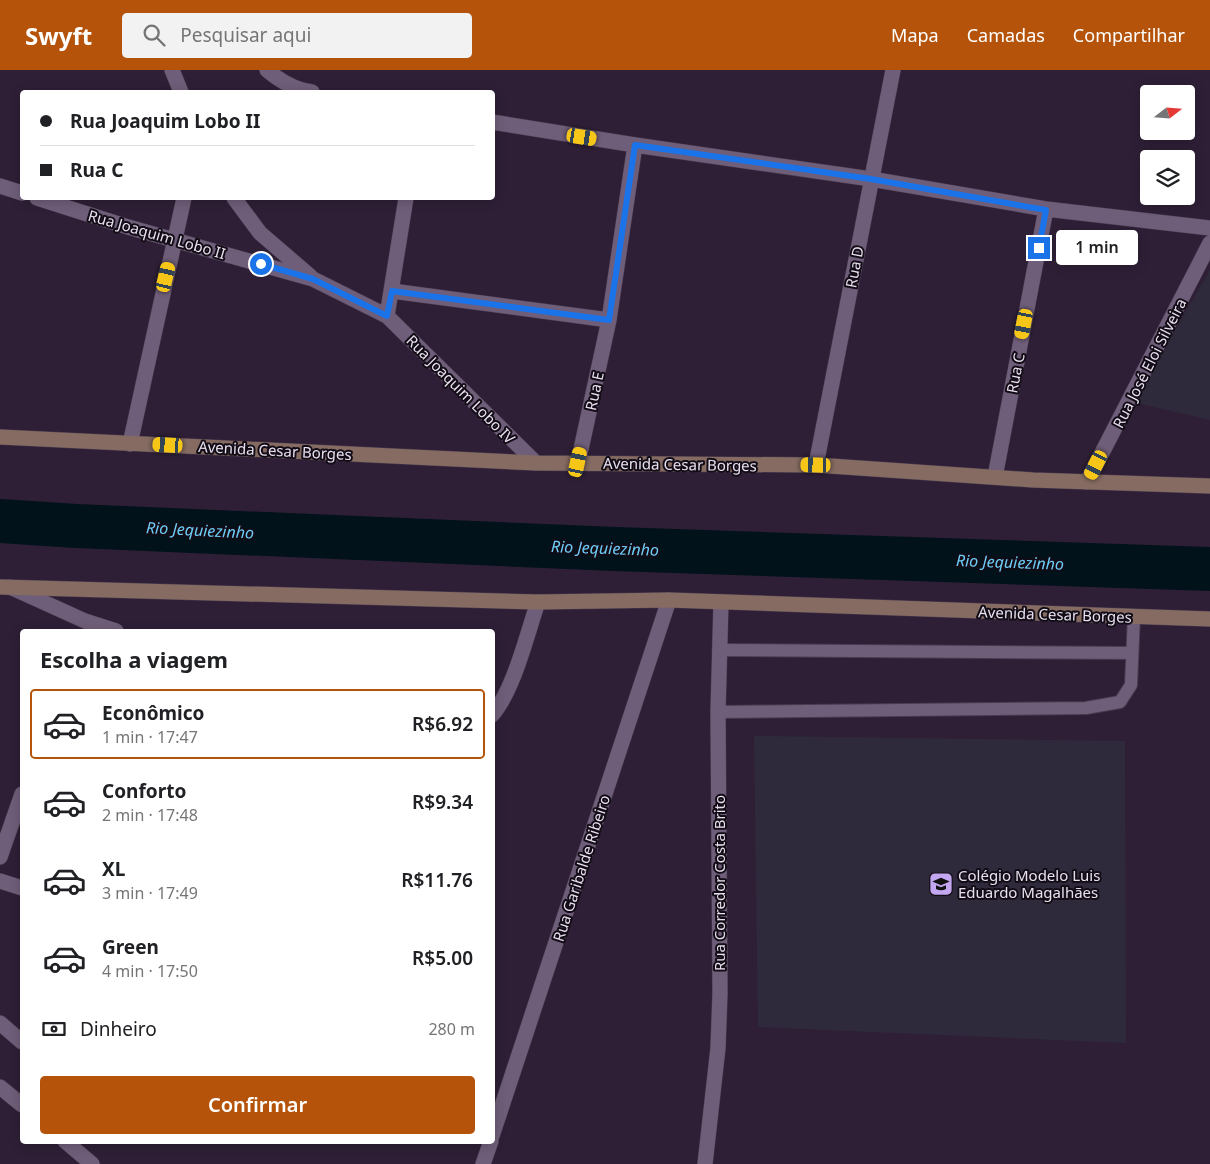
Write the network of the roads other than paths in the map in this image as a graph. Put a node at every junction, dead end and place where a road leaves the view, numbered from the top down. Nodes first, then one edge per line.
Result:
1 (172, 70) edge
2 (267, 70) edge
3 (893, 70) edge
4 (180, 90) edge
5 (302, 90) edge
6 (495, 122) edge
7 (635, 145) junction
8 (871, 179) junction
9 (0, 186) edge
10 (20, 192) edge
11 (43, 200) edge
12 (184, 200) edge
13 (235, 200) edge
14 (406, 200) edge
15 (1046, 210) junction
16 (1210, 228) edge
17 (174, 240) junction
18 (1210, 243) edge
19 (313, 279) junction
20 (392, 291) junction
21 (387, 316) junction
22 (609, 320) junction
23 (0, 437) edge
24 (130, 444) junction
25 (536, 462) junction
26 (578, 462) junction
27 (816, 465) junction
28 (995, 477) junction
29 (1087, 482) junction
30 (1210, 486) edge
31 (5, 587) edge
32 (669, 600) junction
33 (538, 602) junction
34 (721, 602) junction
35 (1134, 616) junction
36 (1210, 619) edge
37 (83, 626) edge
38 (103, 629) edge
39 (719, 650) junction
40 (1132, 653) junction
41 (495, 712) edge
42 (718, 712) junction
43 (20, 800) edge
44 (0, 857) edge
45 (0, 881) edge
46 (20, 887) edge
47 (0, 1023) edge
48 (20, 1040) edge
49 (0, 1086) edge
50 (20, 1104) edge
51 (495, 1127) edge
52 (69, 1144) edge
53 (490, 1144) edge
54 (92, 1164) edge
55 (484, 1164) edge
56 (705, 1164) edge

1 - 4 street
2 - 5 street
3 - 8 street, Rua D
6 - 7 street
7 - 8 street
7 - 22 street, Rua E
8 - 15 street
8 - 27 street, Rua D
9 - 10 street
11 - 17 street, Rua Joaquim Lobo II
12 - 17 street
13 - 19 street
14 - 20 street
15 - 16 street
15 - 28 street, Rua C
17 - 19 street, Rua Joaquim Lobo II
17 - 24 street
18 - 29 street, Rua José Eloi Silveira
19 - 21 street, Rua Joaquim Lobo II
20 - 21 street
20 - 22 street
21 - 25 street, Rua Joaquim Lobo IV
22 - 26 street, Rua E
23 - 24 main road, Avenida Cesar Borges
24 - 25 main road, Avenida Cesar Borges
25 - 26 main road, Avenida Cesar Borges
26 - 27 main road, Avenida Cesar Borges
27 - 28 main road, Avenida Cesar Borges
28 - 29 main road, Avenida Cesar Borges
29 - 30 main road, Avenida Cesar Borges
31 - 33 main road, Avenida Cesar Borges
31 - 37 street
32 - 33 main road, Avenida Cesar Borges
32 - 34 main road, Avenida Cesar Borges
32 - 51 street, Rua Garibalde Ribeiro
33 - 41 street
34 - 35 main road, Avenida Cesar Borges
34 - 39 street, Rua Corredor Costa Brito
35 - 36 main road, Avenida Cesar Borges
35 - 40 lane
37 - 38 street
39 - 40 lane
39 - 42 street, Rua Corredor Costa Brito
40 - 42 lane
42 - 56 street, Rua Corredor Costa Brito
43 - 44 street
45 - 46 street
47 - 48 street
49 - 50 street
52 - 54 street
53 - 55 street

